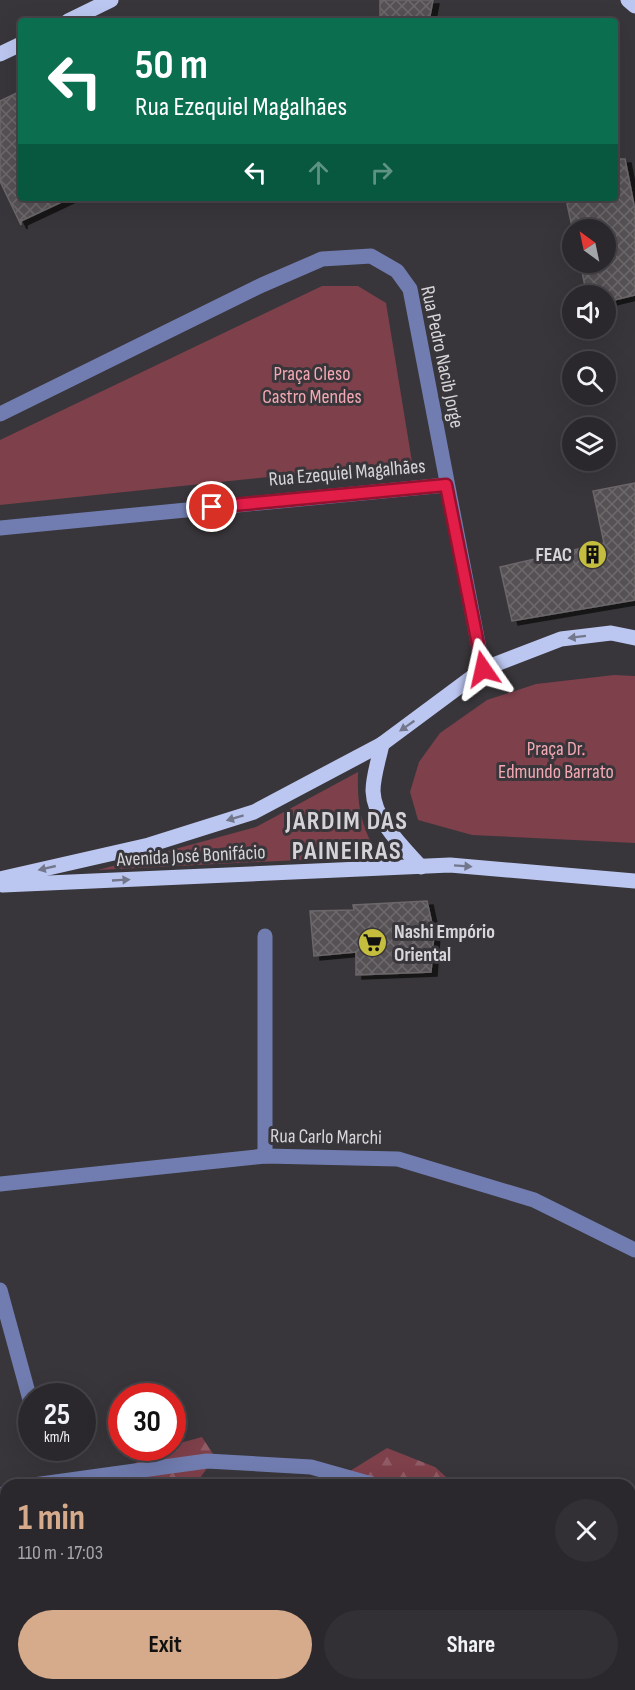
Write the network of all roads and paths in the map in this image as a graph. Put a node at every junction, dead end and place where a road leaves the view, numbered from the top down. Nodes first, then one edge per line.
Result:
1 (111, 0) edge
2 (628, 0) edge
3 (635, 6) edge
4 (74, 18) edge
5 (18, 45) edge
6 (0, 54) edge
7 (0, 414) edge
8 (446, 485) junction
9 (0, 528) edge
10 (635, 638) edge
11 (483, 669) junction
12 (381, 744) junction
13 (421, 867) junction
14 (0, 879) edge
15 (635, 881) edge
16 (0, 886) edge
17 (265, 936) dead end
18 (266, 1156) junction
19 (0, 1184) edge
20 (635, 1250) edge
21 (0, 1290) edge
22 (25, 1383) edge
23 (76, 1479) edge
24 (354, 1479) edge

1 - 4 main road
2 - 3 main road
5 - 6 main road
7 - 8 street, Rua Pedro Nacib Jorge
8 - 9 street, Rua Ezequiel Magalhães
8 - 11 street, Rua Pedro Nacib Jorge
10 -> 11 main road
11 -> 12 main road
12 - 13 main road
12 -> 14 main road
13 -> 15 main road, Avenida José Bonifácio
16 -> 13 main road, Avenida José Bonifácio
17 - 18 street
18 - 19 street, Rua Carlo Marchi
18 - 20 street, Rua Carlo Marchi
21 - 22 street
23 - 24 street

